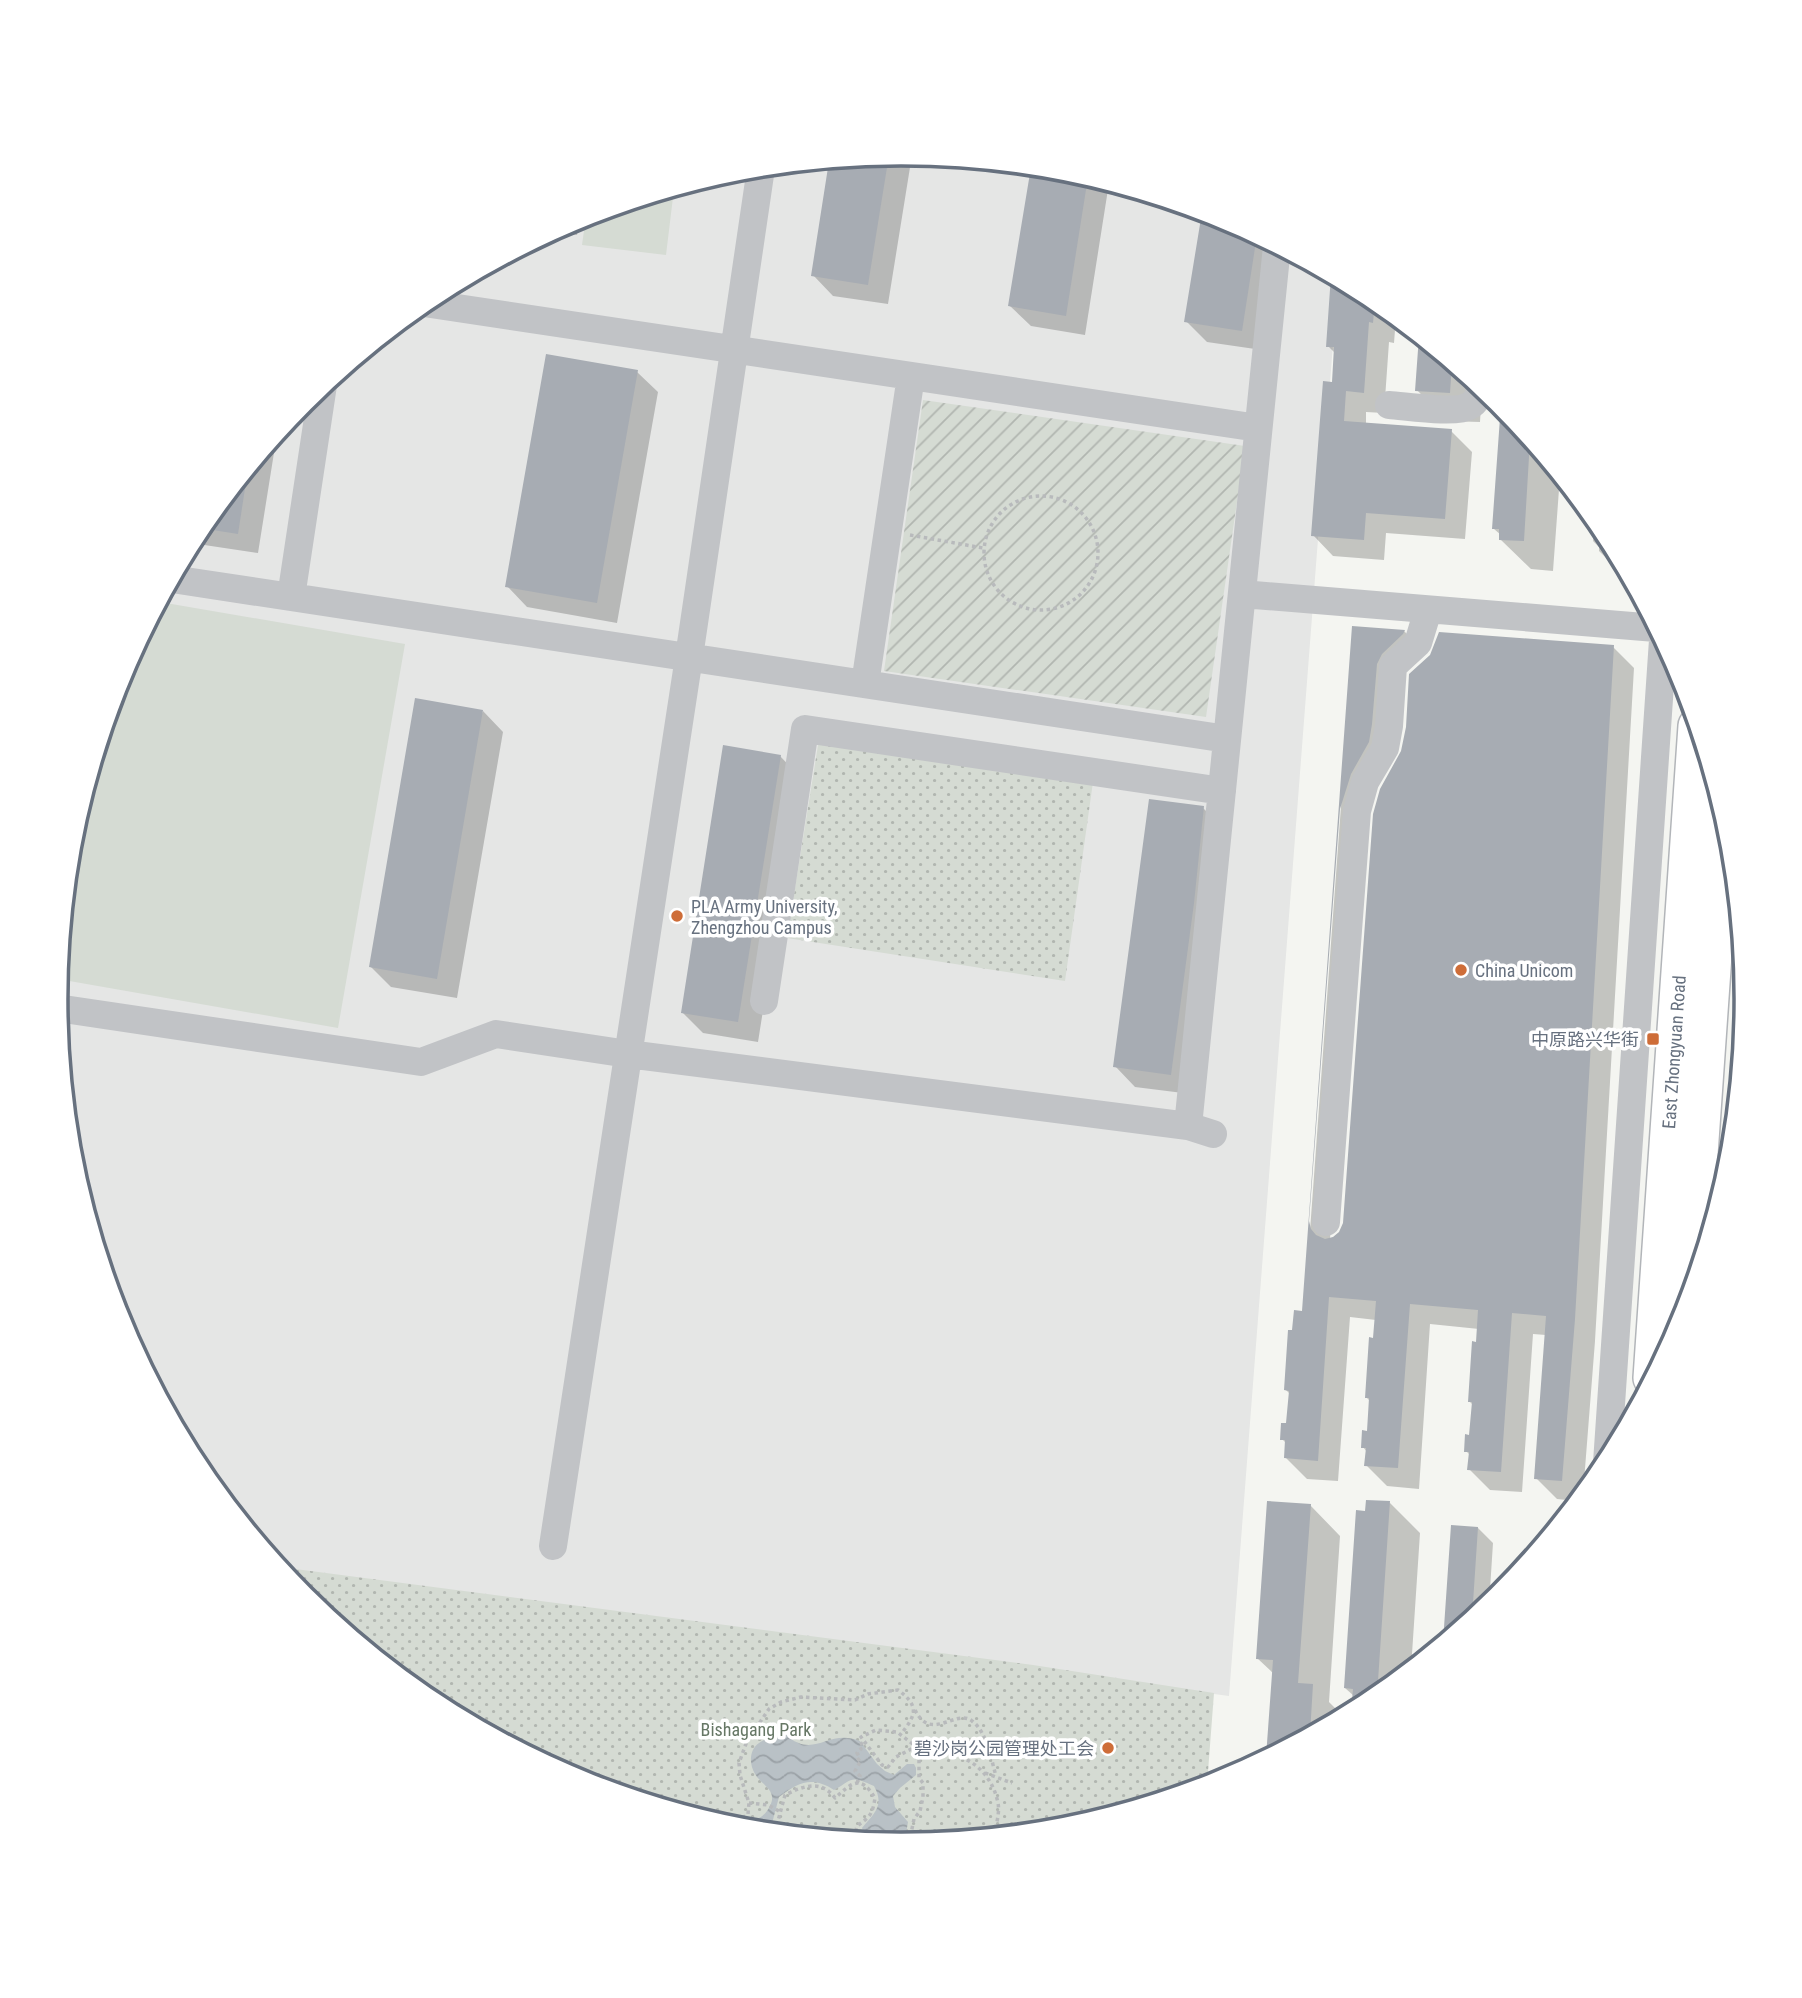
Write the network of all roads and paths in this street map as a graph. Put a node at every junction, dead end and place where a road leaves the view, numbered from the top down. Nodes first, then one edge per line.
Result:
1 (759, 179) edge
2 (1276, 256) edge
3 (450, 300) edge
4 (735, 349) junction
5 (911, 376) junction
6 (1477, 398) edge
7 (320, 402) edge
8 (1389, 405) dead end
9 (1258, 428) junction
10 (888, 531) junction
11 (983, 548) junction
12 (182, 580) edge
13 (1242, 594) junction
14 (291, 597) junction
15 (1428, 610) junction
16 (1646, 627) edge
17 (689, 657) junction
18 (1661, 659) edge
19 (865, 684) junction
20 (1227, 739) junction
21 (1695, 750) edge
22 (1222, 790) junction
23 (1720, 851) edge
24 (764, 1001) dead end
25 (68, 1010) edge
26 (628, 1054) junction
27 (1326, 1222) dead end
28 (1691, 1262) edge
29 (1654, 1354) edge
30 (1609, 1436) edge
31 (553, 1546) dead end
32 (914, 1708) junction
33 (901, 1734) junction
34 (864, 1742) junction
35 (915, 1747) junction
36 (919, 1754) junction
37 (985, 1773) junction
38 (996, 1776) junction
39 (857, 1783) junction
40 (1012, 1783) dead end
41 (749, 1803) junction
42 (778, 1810) junction
43 (744, 1817) edge
44 (776, 1822) edge
45 (995, 1826) edge
46 (856, 1830) edge
47 (912, 1832) edge

1 - 4 street
2 - 9 street
3 - 4 street
4 - 5 street
4 - 17 street
5 - 9 street
5 - 10 street
6 - 8 street
7 - 14 street
9 - 13 street
10 - 11 path
10 - 19 street
11 - 11 path
12 - 14 street
13 - 15 street
13 - 20 street
14 - 17 street
15 - 16 street
15 - 27 street
17 - 19 street
17 - 26 street
18 - 30 street
19 - 20 street
20 - 22 street
21 - 29 main road, East Zhongyuan Road
22 - 24 street
22 - 26 street
23 - 28 main road, East Zhongyuan Road
25 - 26 street
26 - 31 street
32 - 33 path
32 - 38 path
32 - 41 path
33 - 34 path
33 - 35 path
34 - 35 path
34 - 39 path
35 - 36 path
36 - 37 path
36 - 47 path
37 - 38 path
37 - 45 path
38 - 40 path
39 - 42 path
39 - 46 path
41 - 42 path
41 - 43 path
42 - 44 path

